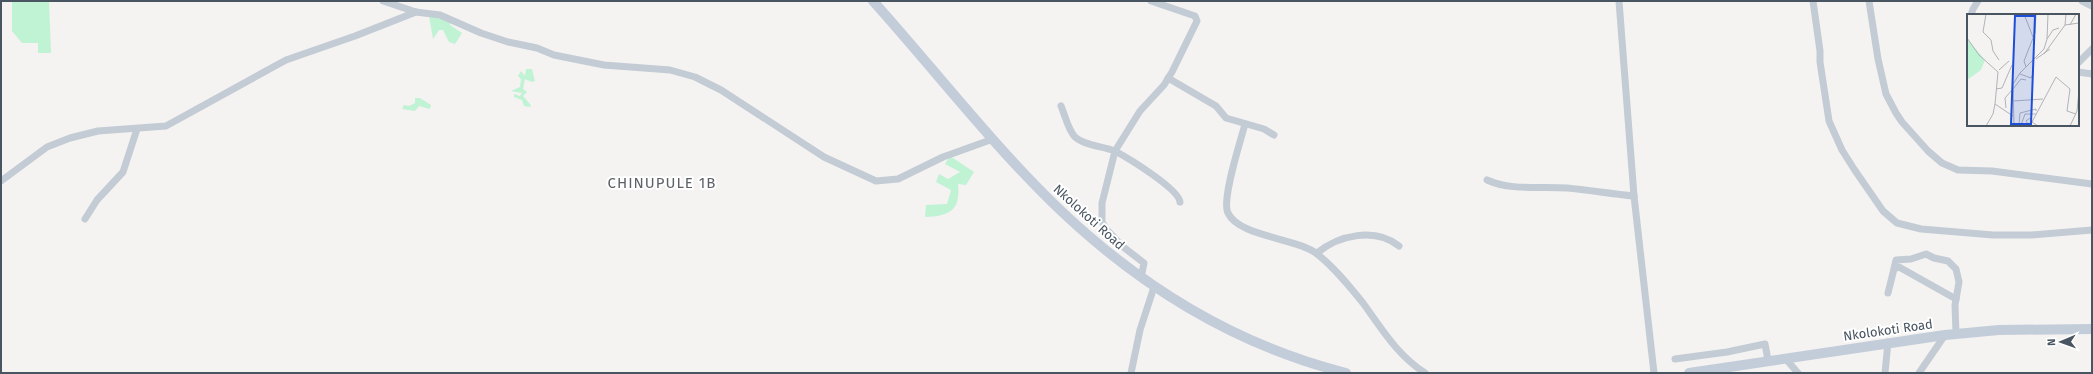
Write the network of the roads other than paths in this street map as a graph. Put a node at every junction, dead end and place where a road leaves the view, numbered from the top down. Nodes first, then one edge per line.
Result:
1 (383, 1) edge
2 (873, 1) edge
3 (1151, 1) edge
4 (1619, 1) edge
5 (1813, 1) edge
6 (1869, 1) edge
7 (1978, 1) edge
8 (2082, 1) edge
9 (2092, 6) edge
10 (416, 12) junction
11 (1972, 14) edge
12 (2092, 49) edge
13 (2079, 62) edge
14 (2079, 72) edge
15 (2092, 74) edge
16 (1168, 78) junction
17 (1061, 106) dead end
18 (1245, 124) junction
19 (137, 129) junction
20 (1274, 135) dead end
21 (993, 139) junction
22 (1115, 151) junction
23 (1487, 180) dead end
24 (1, 181) edge
25 (2092, 184) edge
26 (1634, 196) junction
27 (1180, 202) dead end
28 (85, 219) dead end
29 (2092, 230) edge
30 (1400, 246) dead end
31 (1317, 254) junction
32 (1894, 269) junction
33 (1141, 278) junction
34 (1154, 287) junction
35 (1888, 293) dead end
36 (1956, 299) junction
37 (2092, 329) edge
38 (1951, 334) junction
39 (1888, 342) junction
40 (1785, 358) junction
41 (1675, 359) dead end
42 (1768, 360) junction
43 (1131, 373) edge
44 (1346, 373) edge
45 (1425, 373) edge
46 (1654, 373) edge
47 (1689, 373) edge
48 (1798, 373) edge
49 (1885, 373) edge
50 (1919, 373) edge

1 - 10 street
2 - 21 main road, Nkolokoti Road
3 - 16 street
4 - 26 street
5 - 29 street
6 - 25 street
7 - 11 street
8 - 9 street
10 - 19 street
10 - 21 street
12 - 13 street
14 - 15 street
16 - 18 street
16 - 22 street
17 - 22 street
18 - 20 street
18 - 31 street
19 - 24 street
19 - 28 street
21 - 33 main road, Nkolokoti Road
22 - 27 street
22 - 33 street
23 - 26 street
26 - 46 street
30 - 31 street
31 - 45 street
32 - 35 street
32 - 36 street
32 - 36 street
33 - 34 main road, Nkolokoti Road
34 - 43 street
34 - 44 main road, Nkolokoti Road
36 - 38 street
37 - 38 main road, Nkolokoti Road
38 - 39 main road, Nkolokoti Road
38 - 50 street
39 - 40 main road, Nkolokoti Road
39 - 49 street
40 - 42 main road, Nkolokoti Road
40 - 48 street
41 - 42 street
42 - 47 main road, Nkolokoti Road

